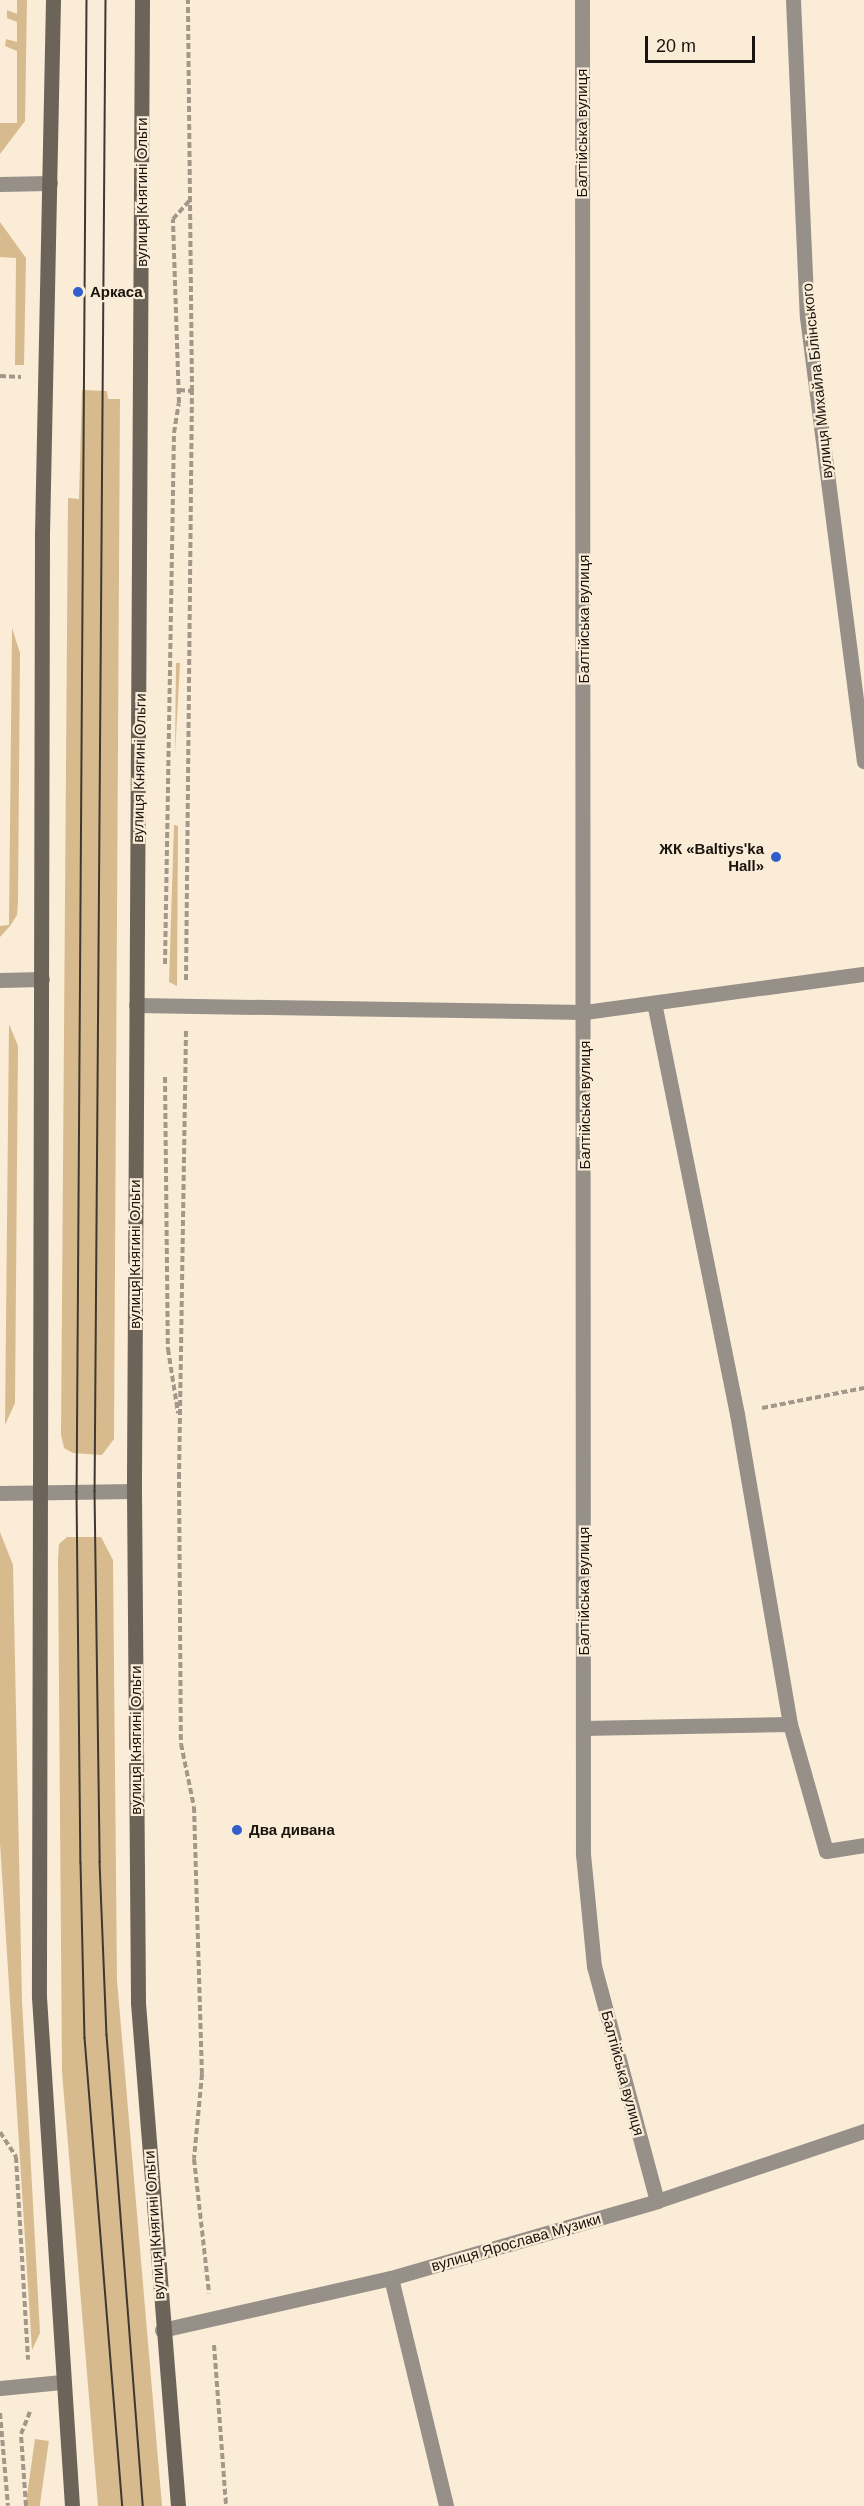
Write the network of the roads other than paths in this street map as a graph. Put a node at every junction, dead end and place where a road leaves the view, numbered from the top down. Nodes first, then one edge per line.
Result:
1 (52, 0) edge
2 (142, 0) edge
3 (582, 0) edge
4 (793, 0) edge
5 (50, 183) junction
6 (0, 184) edge
7 (864, 761) edge
8 (864, 974) edge
9 (42, 979) junction
10 (0, 980) edge
11 (654, 1003) junction
12 (136, 1005) junction
13 (585, 1012) junction
14 (134, 1491) junction
15 (38, 1492) junction
16 (0, 1493) edge
17 (790, 1724) junction
18 (583, 1728) junction
19 (864, 1845) edge
20 (864, 2131) edge
21 (657, 2201) junction
22 (391, 2278) junction
23 (162, 2330) junction
24 (62, 2382) junction
25 (0, 2388) edge
26 (72, 2506) edge
27 (178, 2506) edge
28 (446, 2506) edge

1 - 5 main road
2 - 12 main road, вулиця Княгині Ольги
3 - 13 street, Балтійська вулиця
4 - 7 street, вулиця Михайла Білінського
5 - 6 street
5 - 9 main road
8 - 11 street
9 - 10 street
9 - 15 main road
11 - 13 street
11 - 17 street
12 - 13 street
12 - 14 main road, вулиця Княгині Ольги
13 - 18 street, Балтійська вулиця
14 - 15 street
14 - 23 main road, вулиця Княгині Ольги
15 - 16 street
15 - 24 main road
17 - 18 street
17 - 19 street
18 - 21 street, Балтійська вулиця
20 - 21 street, вулиця Ярослава Музики
21 - 22 street, вулиця Ярослава Музики
22 - 23 street, вулиця Ярослава Музики
22 - 28 street
23 - 27 main road, вулиця Княгині Ольги
24 - 25 street
24 - 26 main road

